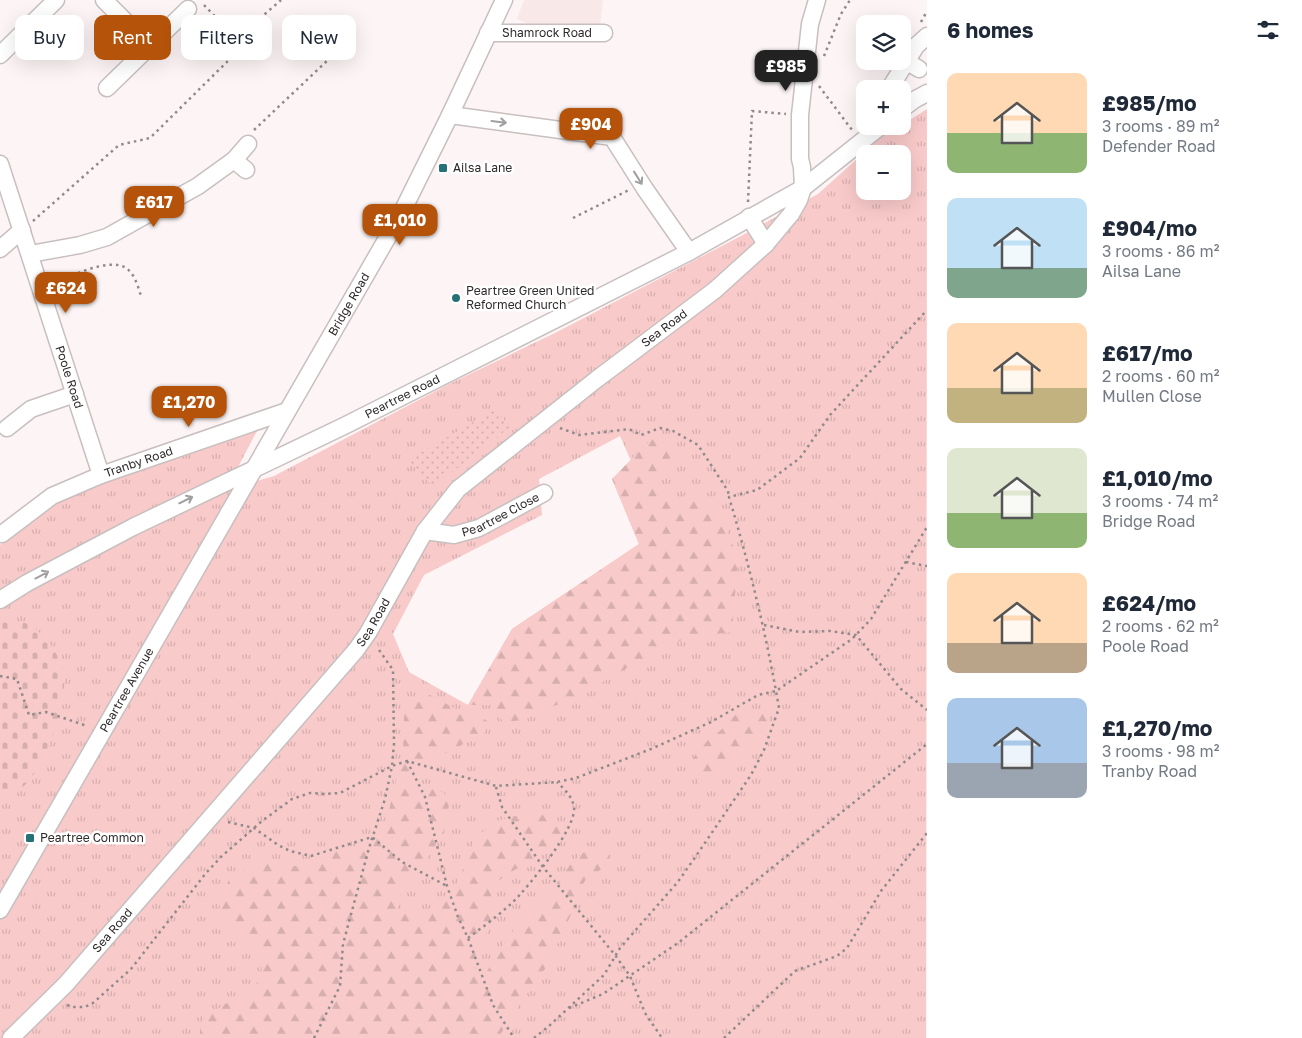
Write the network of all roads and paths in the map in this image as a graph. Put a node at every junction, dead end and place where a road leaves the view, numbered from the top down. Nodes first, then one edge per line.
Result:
1 (56, 0) edge
2 (104, 0) edge
3 (281, 0) edge
4 (504, 0) edge
5 (817, 0) edge
6 (850, 0) edge
7 (193, 4) edge
8 (119, 15) edge
9 (208, 15) edge
10 (263, 15) edge
11 (171, 24) edge
12 (488, 32) junction
13 (604, 33) dead end
14 (927, 36) edge
15 (0, 55) edge
16 (134, 60) edge
17 (229, 60) edge
18 (328, 60) edge
19 (821, 63) dead end
20 (803, 80) junction
21 (898, 80) edge
22 (107, 88) dead end
23 (927, 93) edge
24 (911, 102) edge
25 (800, 115) junction
26 (450, 116) junction
27 (853, 133) dead end
28 (870, 135) edge
29 (248, 144) joint
30 (0, 164) edge
31 (642, 184) junction
32 (803, 188) junction
33 (573, 218) dead end
34 (748, 218) junction
35 (22, 230) junction
36 (766, 244) junction
37 (0, 249) edge
38 (689, 252) junction
39 (30, 254) junction
40 (41, 288) junction
41 (142, 296) dead end
42 (927, 310) edge
43 (75, 394) junction
44 (287, 412) junction
45 (542, 421) junction
46 (7, 428) dead end
47 (253, 470) junction
48 (101, 475) junction
49 (544, 493) dead end
50 (729, 497) junction
51 (927, 527) edge
52 (425, 531) junction
53 (2, 534) dead end
54 (906, 562) junction
55 (927, 566) edge
56 (0, 600) edge
57 (764, 625) junction
58 (368, 634) junction
59 (856, 635) junction
60 (0, 676) edge
61 (776, 691) junction
62 (927, 710) edge
63 (102, 734) junction
64 (927, 744) edge
65 (407, 761) junction
66 (392, 766) junction
67 (557, 782) junction
68 (496, 786) junction
69 (214, 813) junction
70 (254, 828) junction
71 (927, 833) edge
72 (372, 837) junction
73 (543, 867) junction
74 (447, 886) junction
75 (0, 910) edge
76 (468, 938) junction
77 (615, 955) junction
78 (630, 976) junction
79 (57, 993) junction
80 (568, 1009) junction
81 (11, 1038) edge
82 (314, 1038) edge
83 (514, 1038) edge
84 (534, 1038) edge
85 (662, 1038) edge
86 (724, 1038) edge

1 - 15 street
2 - 8 street
3 - 10 path
4 - 12 street, Bridge Road
5 - 20 street
6 - 19 path
7 - 9 path
7 - 11 street
12 - 13 street, Shamrock Road
12 - 26 street, Bridge Road
14 - 21 street
16 - 22 street
17 - 35 path
18 - 29 path
20 - 25 street
20 - 27 path
23 - 24 street
25 - 32 street
25 - 34 path
26 -> 31 street
26 - 44 street, Bridge Road
28 - 32 street, Sea Road
29 - 39 street
30 - 35 street, Poole Road
31 - 33 path
31 - 38 street
32 - 34 street, Peartree Road
32 - 36 street, Sea Road
34 - 36 street
34 - 38 street, Peartree Road
35 - 37 street
35 - 39 street, Poole Road
36 - 45 street, Sea Road
38 - 47 street, Peartree Road
39 - 40 street, Poole Road
40 - 41 path
40 - 43 street, Poole Road
42 - 50 path
43 - 46 street
43 - 48 street, Poole Road
44 - 47 street, Bridge Road
44 - 48 street, Tranby Road
45 - 50 path
45 - 52 street, Sea Road
56 -> 47 street, Peartree Road
47 - 63 street, Peartree Avenue
48 - 53 street, Tranby Road
49 - 52 street, Peartree Close
50 - 57 path
51 - 54 path
52 - 58 street, Sea Road
54 - 55 path
54 - 59 path
57 - 59 path
57 - 61 path
58 - 66 path
58 - 69 street, Sea Road
59 - 61 path
59 - 62 path
60 - 63 path
61 - 67 path
61 - 77 path
63 - 75 street, Peartree Avenue
64 - 78 path
65 - 66 path
65 - 68 path
65 - 74 path
66 - 70 path
66 - 72 path
67 - 68 path
67 - 73 path
68 - 73 path
69 - 70 path
69 - 79 street, Sea Road
70 - 72 path
70 - 79 path
71 - 86 path
72 - 74 path
72 - 82 path
73 - 76 path
73 - 77 path
74 - 76 path
76 - 83 path
77 - 78 path
77 - 80 path
78 - 80 path
78 - 85 path
79 - 81 street, Sea Road
80 - 84 path

